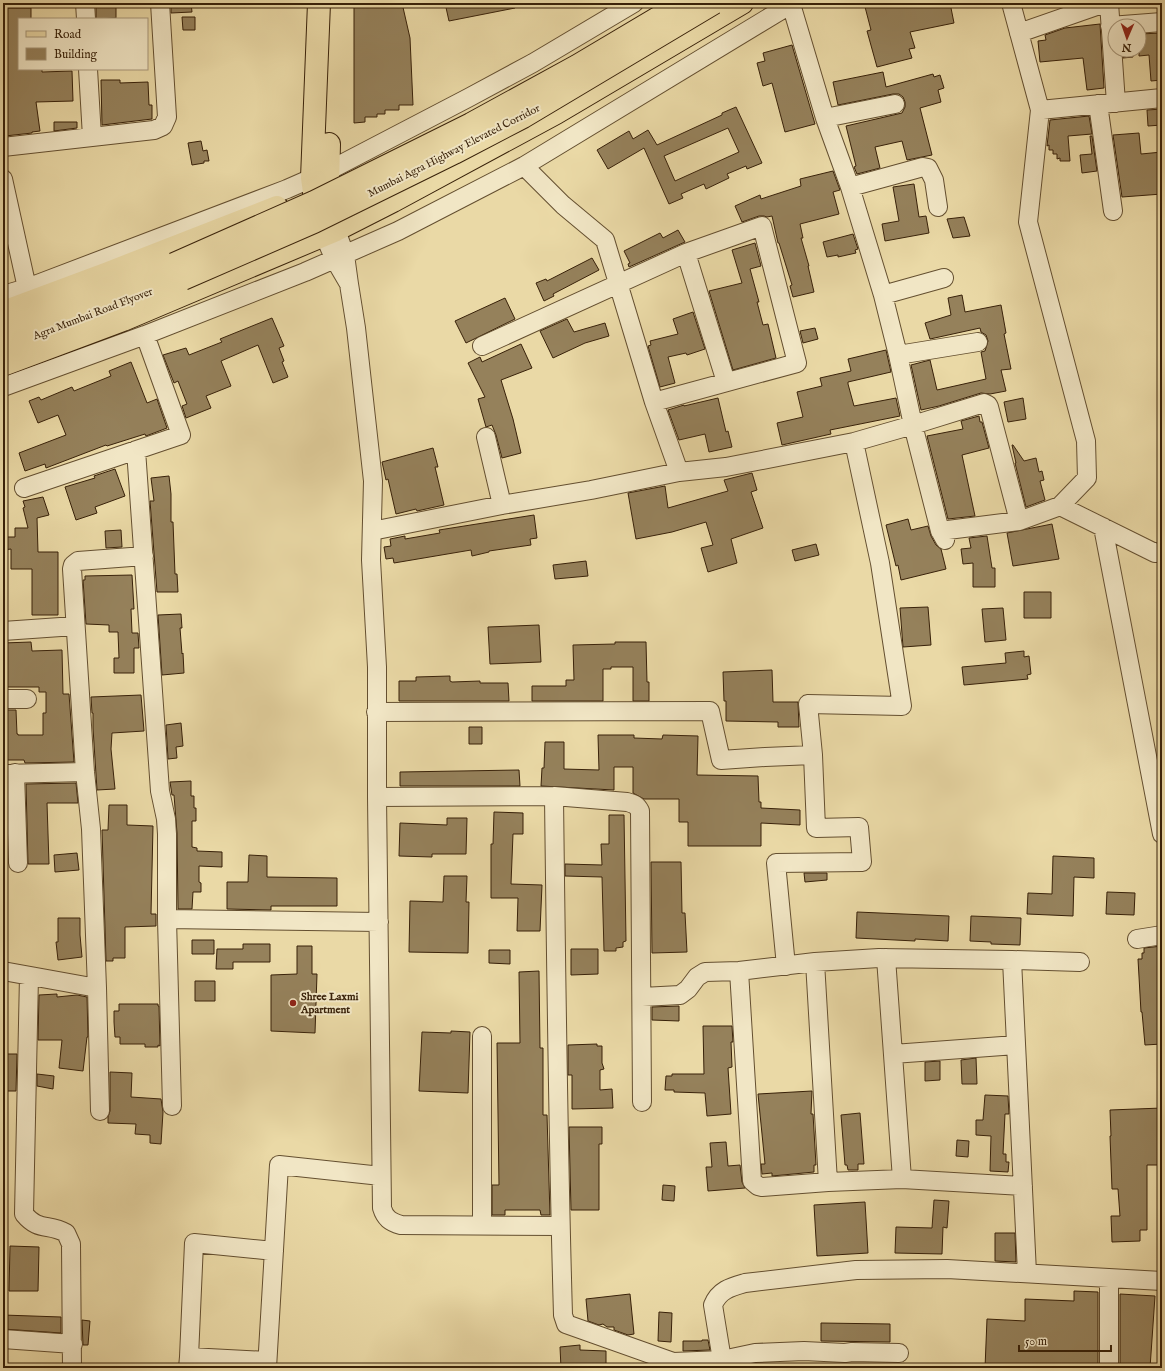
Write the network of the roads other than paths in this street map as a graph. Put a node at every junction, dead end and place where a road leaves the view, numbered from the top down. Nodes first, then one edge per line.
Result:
1 (85, 3) edge
2 (160, 3) edge
3 (319, 3) edge
4 (332, 3) edge
5 (634, 3) edge
6 (667, 3) edge
7 (683, 3) edge
8 (714, 3) edge
9 (742, 3) edge
10 (1011, 3) edge
11 (1105, 3) edge
12 (1109, 3) edge
13 (792, 4) edge
14 (86, 18) edge
15 (1110, 18) edge
16 (1162, 22) edge
17 (1147, 23) edge
18 (1019, 34) junction
19 (1112, 58) edge
20 (88, 70) edge
21 (1162, 98) edge
22 (1116, 103) junction
23 (895, 104) dead end
24 (1098, 104) junction
25 (1040, 110) junction
26 (825, 118) junction
27 (92, 137) junction
28 (3, 147) edge
29 (524, 166) junction
30 (3, 179) edge
31 (321, 182) junction
32 (850, 187) junction
33 (938, 207) dead end
34 (1113, 211) dead end
35 (330, 232) junction
36 (686, 253) junction
37 (340, 257) junction
38 (178, 271) junction
39 (944, 278) dead end
40 (619, 284) junction
41 (27, 288) junction
42 (3, 295) edge
43 (883, 295) junction
44 (3, 312) edge
45 (3, 329) edge
46 (145, 335) junction
47 (978, 342) dead end
48 (482, 346) dead end
49 (3, 348) edge
50 (898, 355) junction
51 (3, 365) edge
52 (726, 382) junction
53 (3, 387) edge
54 (654, 402) junction
55 (913, 425) junction
56 (486, 437) dead end
57 (854, 442) junction
58 (136, 450) junction
59 (679, 472) junction
60 (24, 488) dead end
61 (502, 505) junction
62 (1060, 506) junction
63 (1019, 521) junction
64 (1103, 527) junction
65 (372, 531) junction
66 (1162, 552) edge
67 (144, 556) junction
68 (75, 626) junction
69 (3, 631) edge
70 (3, 699) edge
71 (27, 699) dead end
72 (376, 712) junction
73 (813, 755) junction
74 (85, 772) junction
75 (9, 774) edge
76 (554, 796) junction
77 (377, 797) junction
78 (1162, 834) edge
79 (18, 863) dead end
80 (167, 919) junction
81 (379, 922) junction
82 (1162, 935) edge
83 (1137, 938) dead end
84 (886, 958) junction
85 (1012, 960) junction
86 (815, 962) junction
87 (1080, 962) dead end
88 (786, 966) junction
89 (3, 971) edge
90 (739, 971) junction
91 (29, 976) junction
92 (98, 988) junction
93 (642, 997) junction
94 (482, 1036) dead end
95 (1016, 1045) junction
96 (893, 1054) junction
97 (642, 1102) dead end
98 (172, 1106) dead end
99 (100, 1111) dead end
100 (382, 1176) junction
101 (902, 1179) junction
102 (828, 1182) junction
103 (1023, 1186) junction
104 (482, 1225) junction
105 (560, 1226) junction
106 (274, 1251) junction
107 (1027, 1273) junction
108 (1109, 1278) junction
109 (1162, 1281) edge
110 (3, 1339) edge
111 (73, 1344) junction
112 (899, 1353) dead end
113 (722, 1360) junction
114 (845, 1360) edge
115 (188, 1363) edge
116 (267, 1364) edge
117 (72, 1368) edge
118 (1108, 1368) edge

1 - 14 street
2 - 27 street
3 - 31 main road
4 - 31 main road
5 - 31 street
6 - 31 main road
7 - 38 main road, Mumbai Agra Highway Elevated Corridor, bridge
8 - 38 main road, Mumbai Agra Highway Elevated Corridor, bridge
9 - 35 main road
10 - 18 street
11 - 18 street
12 - 15 street
13 - 26 street
13 - 29 street
16 - 17 street
18 - 25 street
19 - 22 street
20 - 27 street
21 - 22 street
22 - 24 street
23 - 26 street
24 - 25 street
24 - 34 street
25 - 62 street
26 - 32 street
27 - 28 street
29 - 37 street
29 - 40 street
30 - 41 street
31 - 35 main road
31 - 41 street
31 - 44 main road
32 - 33 street
32 - 43 street
35 - 37 street
35 - 51 main road
36 - 40 street
36 - 52 street
36 - 52 street
37 - 46 street
37 - 65 street
38 - 45 main road, Agra Mumbai Road Flyover
38 - 49 main road, Agra Mumbai Road Flyover
39 - 43 street
40 - 48 street
40 - 54 street
41 - 42 street
43 - 50 street
46 - 53 street
46 - 58 street
47 - 50 street
50 - 55 street
52 - 54 street
54 - 59 street
55 - 57 street
55 - 63 street
55 - 63 street
56 - 61 street
57 - 59 street
57 - 73 street
58 - 60 street
58 - 67 street
59 - 61 street
61 - 65 street
62 - 63 street
62 - 64 street
64 - 66 street
64 - 78 street
65 - 72 street
67 - 68 street
67 - 80 street
68 - 69 street
68 - 74 street
70 - 71 street
72 - 73 street
72 - 77 street
73 - 88 street
74 - 75 street
74 - 92 street
75 - 79 street
76 - 77 street
76 - 93 street
76 - 105 street
77 - 81 street
80 - 81 street
80 - 98 street
81 - 100 street
82 - 83 street
84 - 85 street
84 - 86 street
84 - 96 street
85 - 87 street
85 - 95 street
86 - 88 street
86 - 102 street
88 - 90 street
89 - 91 street
90 - 93 street
90 - 102 street
91 - 92 street
91 - 111 street
92 - 99 street
93 - 97 street
94 - 104 street
95 - 96 street
95 - 103 street
96 - 101 street
100 - 104 street
100 - 106 street
101 - 102 street
101 - 103 street
103 - 107 street
104 - 105 street
105 - 113 street
106 - 115 street
106 - 116 street
107 - 108 street
107 - 113 street
108 - 109 street
108 - 118 street
110 - 111 street
111 - 117 street
112 - 114 street
113 - 114 street
115 - 116 street

